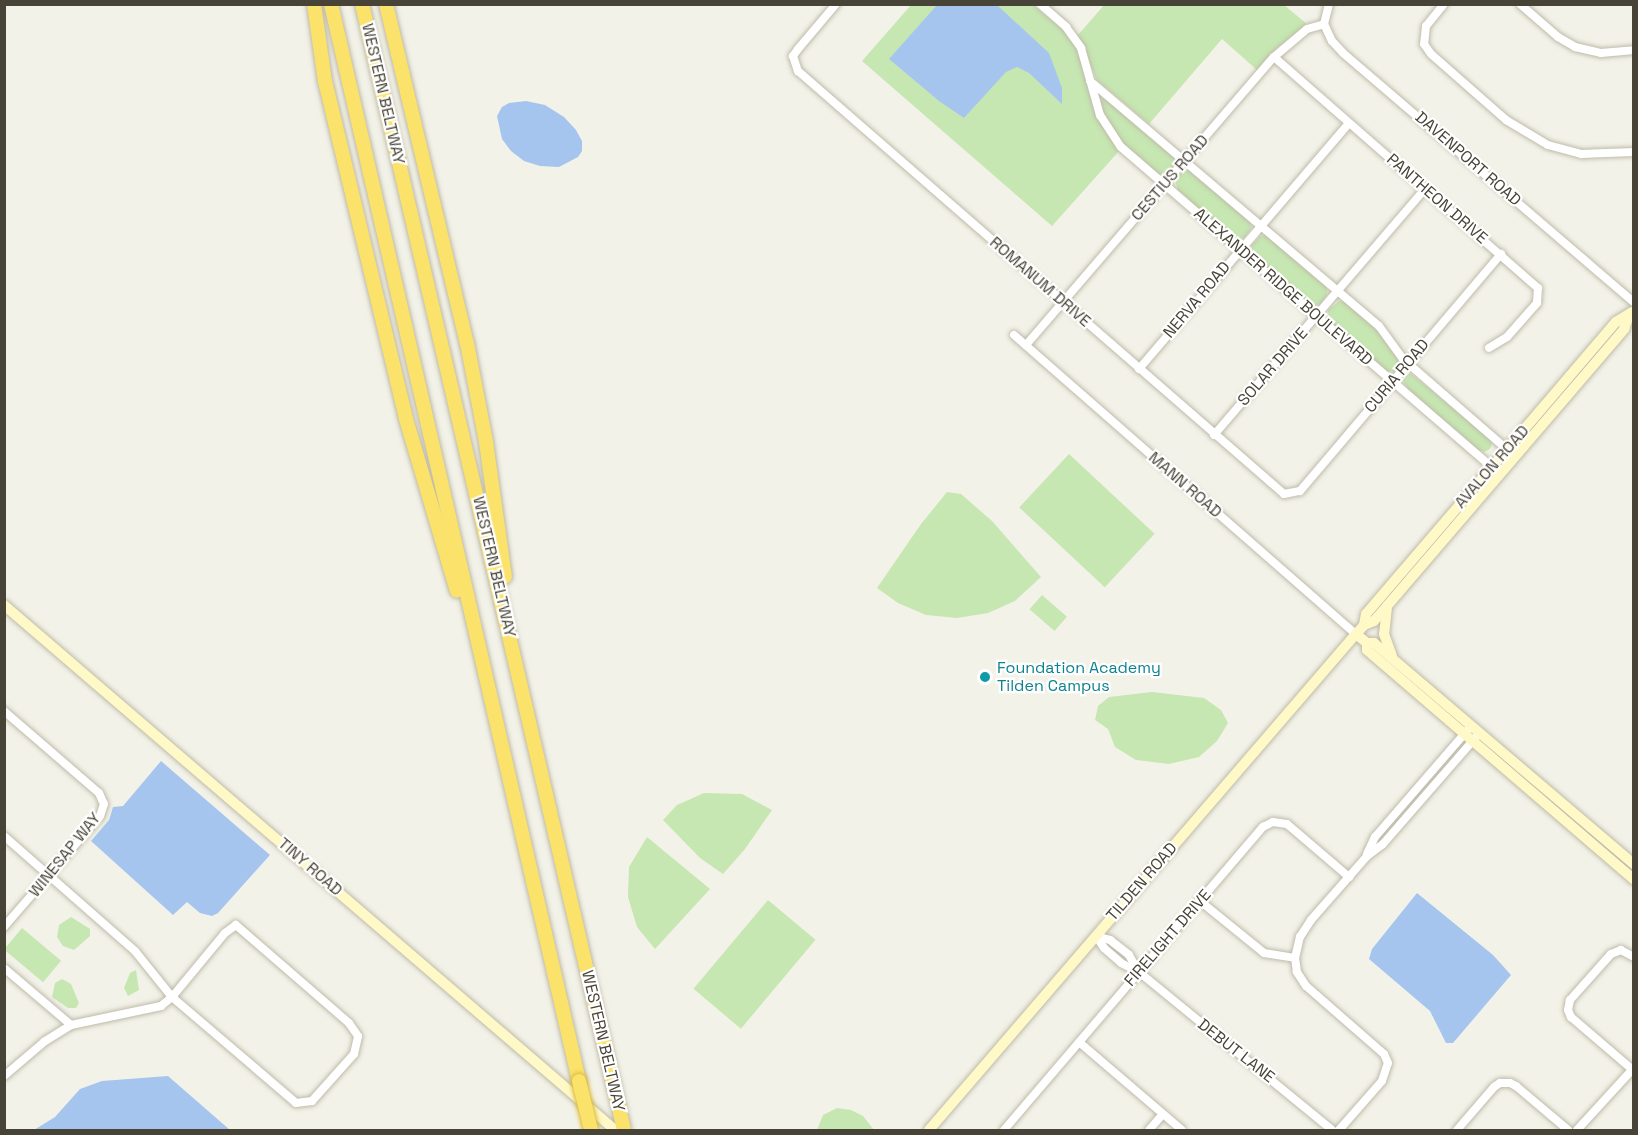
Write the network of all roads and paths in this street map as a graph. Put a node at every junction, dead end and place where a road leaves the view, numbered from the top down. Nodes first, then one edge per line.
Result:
1 (314, 4) edge
2 (331, 4) edge
3 (362, 4) edge
4 (386, 4) edge
5 (836, 4) edge
6 (1040, 4) edge
7 (1329, 4) edge
8 (1444, 4) edge
9 (1521, 4) edge
10 (1324, 24) junction
11 (1634, 50) edge
12 (1274, 57) junction
13 (1090, 81) junction
14 (1350, 123) junction
15 (1634, 152) edge
16 (1186, 159) junction
17 (1164, 185) junction
18 (1425, 189) junction
19 (1261, 224) junction
20 (1240, 250) junction
21 (1501, 254) junction
22 (1338, 291) junction
23 (1063, 302) junction
24 (1634, 302) edge
25 (1631, 313) edge
26 (1317, 316) junction
27 (1014, 335) dead end
28 (1026, 345) junction
29 (1489, 348) dead end
30 (1407, 364) junction
31 (1139, 369) junction
32 (1392, 381) junction
33 (1214, 435) junction
34 (1511, 453) junction
35 (1496, 471) junction
36 (1291, 495) joint
37 (1387, 606) junction
38 (6, 610) edge
39 (1364, 625) junction
40 (1356, 634) junction
41 (1367, 643) junction
42 (516, 660) junction
43 (1398, 663) junction
44 (486, 679) junction
45 (4, 711) edge
46 (1471, 734) junction
47 (1426, 778) junction
48 (1434, 785) junction
49 (1384, 827) junction
50 (1391, 834) junction
51 (4, 836) edge
52 (1367, 856) junction
53 (1634, 864) edge
54 (49, 875) junction
55 (1348, 877) junction
56 (1634, 880) edge
57 (1200, 901) junction
58 (4, 927) edge
59 (1096, 936) junction
60 (1123, 951) junction
61 (1634, 957) edge
62 (1116, 958) junction
63 (1295, 958) junction
64 (4, 968) edge
65 (1139, 972) junction
66 (172, 997) junction
67 (71, 1025) junction
68 (1079, 1042) junction
69 (1633, 1070) edge
70 (4, 1076) edge
71 (1163, 1114) junction
72 (620, 1127) edge
73 (591, 1130) edge
74 (929, 1131) edge
75 (1004, 1131) edge
76 (1149, 1131) edge
77 (1182, 1131) edge
78 (1332, 1131) edge
79 (1339, 1131) edge
80 (1457, 1131) edge
81 (1568, 1131) edge
82 (1577, 1131) edge

1 - 44 highway
2 - 44 highway, WESTERN BELTWAY
3 - 42 highway, WESTERN BELTWAY
4 - 42 highway
5 - 23 street, ROMANUM DRIVE
6 - 13 street, ALEXANDER RIDGE BOULEVARD
7 - 10 street
8 - 15 street
9 - 11 street
10 - 12 street, CESTIUS ROAD
10 - 24 street, DAVENPORT ROAD
12 - 14 street, PANTHEON DRIVE
12 - 16 street, CESTIUS ROAD
13 - 16 street, ALEXANDER RIDGE BOULEVARD
13 - 17 street, ALEXANDER RIDGE BOULEVARD
14 - 18 street, PANTHEON DRIVE
14 - 19 street, NERVA ROAD
16 - 17 street, CESTIUS ROAD
16 - 19 street, ALEXANDER RIDGE BOULEVARD
17 - 20 street, ALEXANDER RIDGE BOULEVARD
17 - 23 street, CESTIUS ROAD
18 - 21 street, PANTHEON DRIVE
18 - 22 street, SOLAR DRIVE
19 - 20 street, NERVA ROAD
19 - 22 street, ALEXANDER RIDGE BOULEVARD
20 - 26 street, ALEXANDER RIDGE BOULEVARD
20 - 31 street, NERVA ROAD
21 - 29 street, PANTHEON DRIVE
21 - 30 street, CURIA ROAD
22 - 26 street, SOLAR DRIVE
22 - 30 street, ALEXANDER RIDGE BOULEVARD
23 - 28 street, CESTIUS ROAD
23 - 31 street, ROMANUM DRIVE
25 - 34 street, AVALON ROAD
26 - 32 street, ALEXANDER RIDGE BOULEVARD
26 - 33 street, SOLAR DRIVE
27 - 28 street, MANN ROAD
28 - 40 street, MANN ROAD
30 - 32 street, CURIA ROAD
30 - 34 street, ALEXANDER RIDGE BOULEVARD
31 - 33 street, ROMANUM DRIVE
32 - 35 street, ALEXANDER RIDGE BOULEVARD
32 - 36 street, CURIA ROAD
33 - 36 street, ROMANUM DRIVE
34 - 35 street, AVALON ROAD
35 - 37 street, AVALON ROAD
35 - 39 street, AVALON ROAD
37 - 39 street, AVALON ROAD
37 - 43 street
38 - 72 street, TINY ROAD
39 - 40 street, AVALON ROAD
40 - 41 street
40 - 59 street, TILDEN ROAD
41 - 43 street
41 - 46 street
42 - 72 highway, WESTERN BELTWAY
43 - 46 street
44 - 73 highway, WESTERN BELTWAY, bridge
45 - 54 street, WINESAP WAY
46 - 47 street
46 - 48 street
46 - 53 street
46 - 56 street
47 - 48 street
47 - 49 street
48 - 50 street
49 - 50 street
49 - 52 street
50 - 52 street
51 - 54 street
52 - 55 street
54 - 58 street, WINESAP WAY
54 - 66 street
55 - 57 street, FIRELIGHT DRIVE
55 - 63 street
57 - 63 street
57 - 65 street, FIRELIGHT DRIVE
59 - 60 street, DEBUT LANE
59 - 62 street, DEBUT LANE
59 - 74 street, TILDEN ROAD
60 - 62 street
60 - 65 street, DEBUT LANE
61 - 69 street
62 - 65 street, DEBUT LANE
63 - 79 street
64 - 67 street
65 - 68 street, FIRELIGHT DRIVE
65 - 78 street, DEBUT LANE
66 - 66 street
66 - 67 street
67 - 70 street
68 - 71 street
68 - 75 street, FIRELIGHT DRIVE
69 - 82 street
71 - 76 street
71 - 77 street
80 - 81 street

